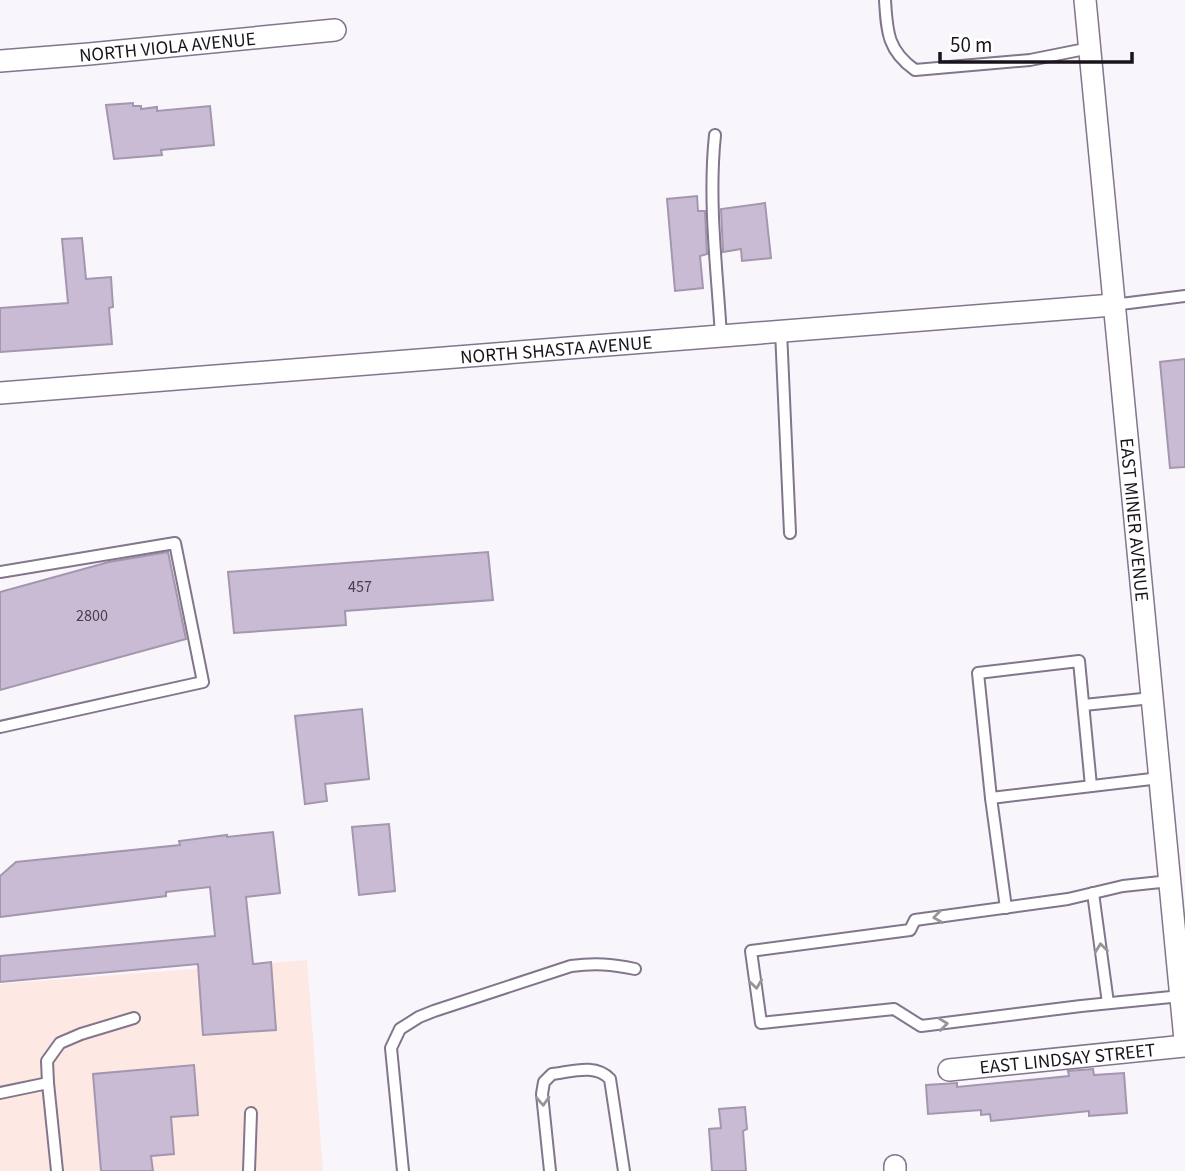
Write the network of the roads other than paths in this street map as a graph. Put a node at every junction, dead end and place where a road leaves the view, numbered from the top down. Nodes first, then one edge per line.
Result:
1 (885, 0) edge
2 (1085, 0) edge
3 (335, 30) dead end
4 (1090, 48) junction
5 (0, 61) edge
6 (715, 135) dead end
7 (1185, 296) edge
8 (1113, 305) junction
9 (781, 331) junction
10 (721, 336) junction
11 (0, 393) edge
12 (790, 533) dead end
13 (0, 572) edge
14 (1152, 698) junction
15 (1084, 705) junction
16 (0, 727) edge
17 (1160, 778) junction
18 (1091, 786) junction
19 (991, 798) junction
20 (1170, 881) junction
21 (1093, 893) junction
22 (1006, 908) junction
23 (1181, 960) edge
24 (635, 969) dead end
25 (1181, 996) junction
26 (1108, 1003) junction
27 (134, 1018) dead end
28 (1185, 1040) edge
29 (1185, 1046) edge
30 (949, 1070) dead end
31 (48, 1083) junction
32 (0, 1093) edge
33 (251, 1113) dead end
34 (57, 1171) edge
35 (249, 1171) edge
36 (403, 1171) edge
37 (550, 1171) edge
38 (624, 1171) edge

1 - 4 lane
2 - 4 street, EAST MINER AVENUE
3 - 5 street, NORTH VIOLA AVENUE
4 - 8 street, EAST MINER AVENUE
6 - 10 lane
7 - 8 lane
8 - 9 street, NORTH SHASTA AVENUE
8 - 14 street, EAST MINER AVENUE
9 - 10 street, NORTH SHASTA AVENUE
9 - 12 lane
10 - 11 street, NORTH SHASTA AVENUE
13 - 16 lane
14 - 15 lane
14 - 17 street, EAST MINER AVENUE
15 - 18 lane
15 - 19 lane
17 - 18 lane
17 - 20 street, EAST MINER AVENUE
18 - 19 lane
19 - 22 lane
20 - 21 lane
20 - 23 street, EAST MINER AVENUE
21 - 22 lane
26 -> 21 lane
22 -> 26 lane
23 - 25 street, EAST MINER AVENUE
24 - 36 lane
25 - 26 lane
25 - 28 street, EAST MINER AVENUE
27 - 31 lane
29 - 30 street, EAST LINDSAY STREET
31 - 32 lane
31 - 34 lane
33 - 35 lane
38 -> 37 lane

